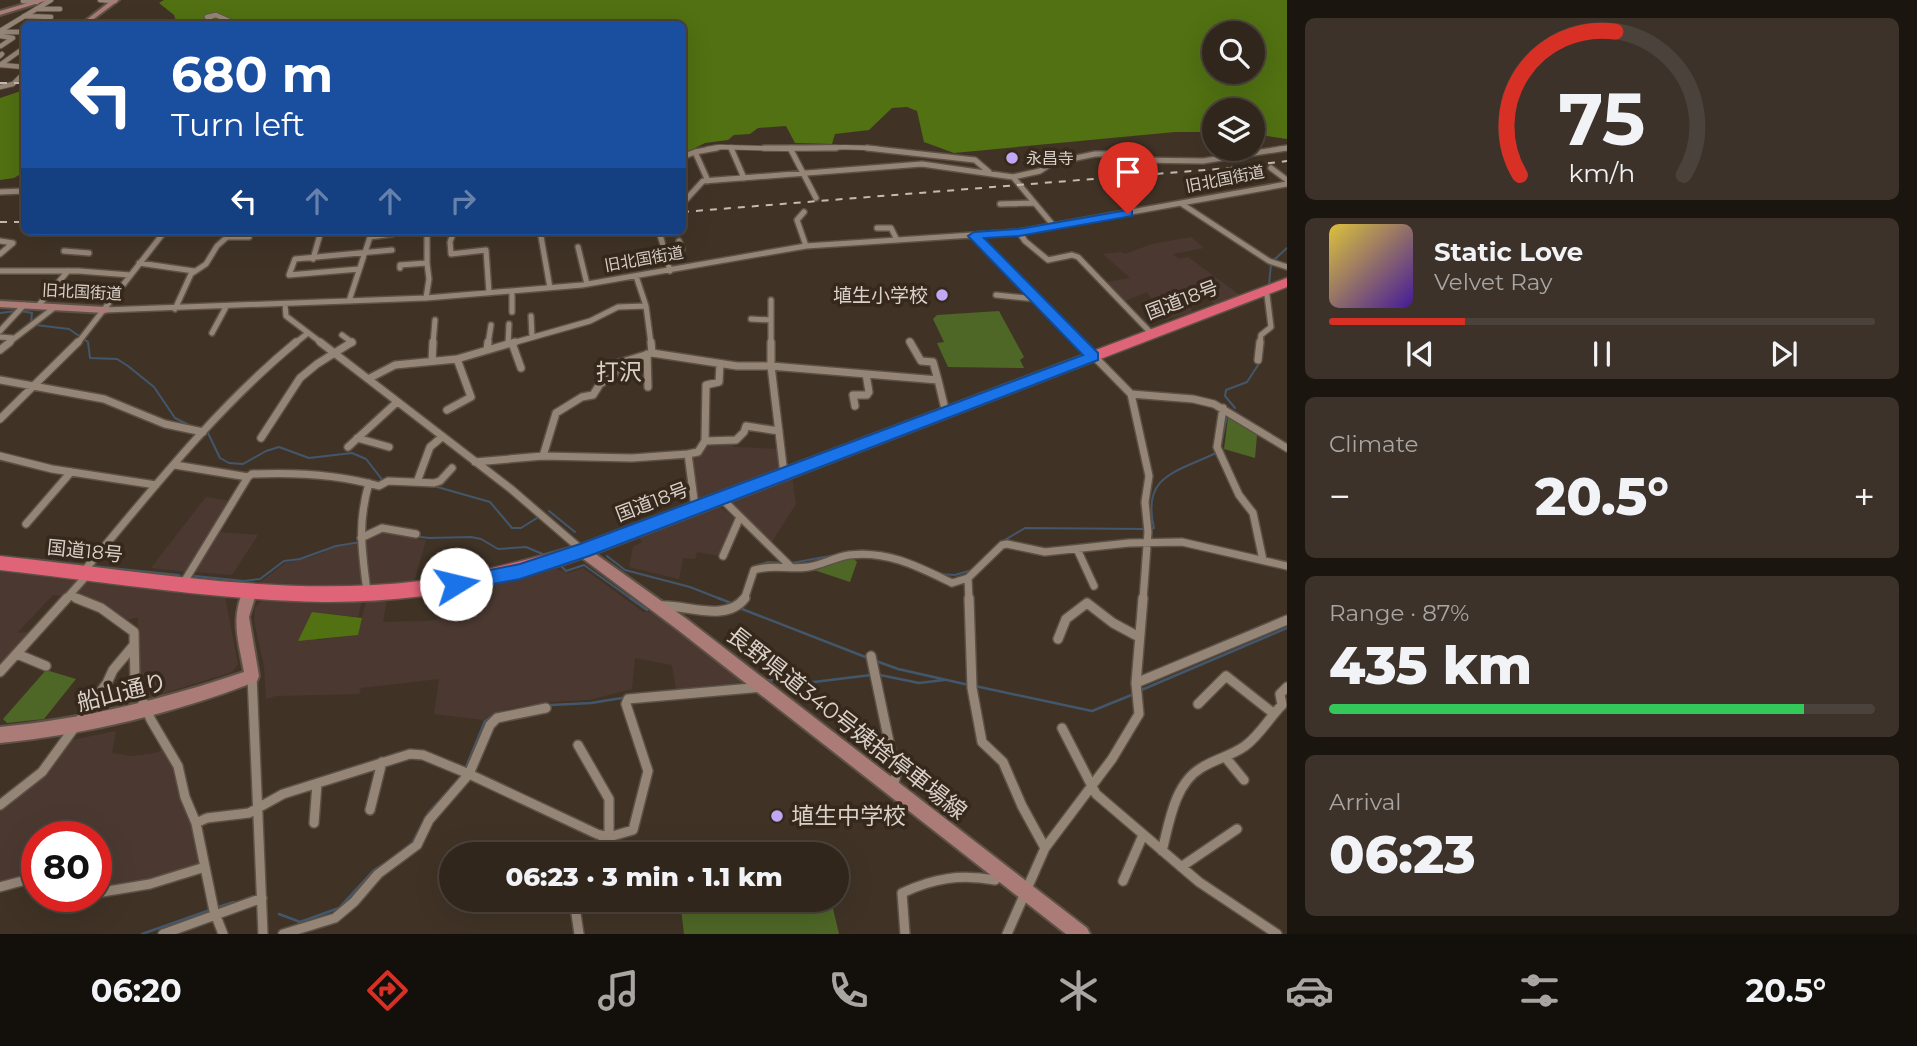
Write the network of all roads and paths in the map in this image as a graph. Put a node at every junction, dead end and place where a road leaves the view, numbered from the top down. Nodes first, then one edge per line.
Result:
1 (51, 0) edge
2 (100, 0) edge
3 (116, 0) edge
4 (23, 1) edge
5 (39, 4) edge
6 (60, 9) dead end
7 (0, 13) edge
8 (24, 16) junction
9 (51, 17) dead end
10 (89, 21) edge
11 (212, 21) edge
12 (229, 21) edge
13 (21, 32) edge
14 (0, 33) edge
15 (1, 46) edge
16 (21, 50) dead end
17 (0, 65) edge
18 (21, 66) edge
19 (21, 76) edge
20 (0, 87) edge
21 (731, 147) junction
22 (790, 148) junction
23 (1287, 148) edge
24 (695, 152) junction
25 (686, 155) edge
26 (1271, 168) dead end
27 (989, 172) junction
28 (803, 173) junction
29 (1013, 177) junction
30 (744, 178) junction
31 (708, 181) junction
32 (1287, 182) edge
33 (21, 191) edge
34 (0, 192) edge
35 (816, 198) dead end
36 (686, 200) edge
37 (1034, 203) junction
38 (1000, 204) dead end
39 (1182, 204) junction
40 (804, 212) dead end
41 (1053, 225) junction
42 (877, 228) dead end
43 (1019, 232) junction
44 (162, 235) edge
45 (229, 235) edge
46 (320, 235) edge
47 (371, 235) edge
48 (427, 235) edge
49 (453, 235) edge
50 (541, 235) edge
51 (660, 235) edge
52 (974, 236) junction
53 (226, 237) junction
54 (249, 237) dead end
55 (897, 240) junction
56 (0, 241) edge
57 (679, 241) dead end
58 (806, 246) junction
59 (578, 247) dead end
60 (392, 250) dead end
61 (64, 251) dead end
62 (364, 252) junction
63 (663, 252) junction
64 (89, 253) dead end
65 (0, 254) edge
66 (313, 259) junction
67 (427, 262) junction
68 (139, 263) junction
69 (1287, 267) edge
70 (400, 268) dead end
71 (359, 269) junction
72 (0, 271) edge
73 (68, 271) junction
74 (194, 271) junction
75 (670, 271) junction
76 (130, 275) junction
77 (636, 276) junction
78 (1287, 282) edge
79 (587, 284) junction
80 (550, 288) junction
81 (512, 292) junction
82 (1263, 292) junction
83 (489, 293) junction
84 (996, 295) dead end
85 (426, 298) junction
86 (1036, 299) junction
87 (771, 300) dead end
88 (349, 301) junction
89 (0, 304) edge
90 (285, 304) junction
91 (38, 306) junction
92 (646, 306) junction
93 (55, 307) junction
94 (226, 307) junction
95 (20, 309) junction
96 (175, 309) junction
97 (105, 310) junction
98 (512, 312) dead end
99 (531, 316) dead end
100 (751, 319) dead end
101 (435, 320) dead end
102 (771, 320) junction
103 (509, 324) dead end
104 (491, 325) dead end
105 (0, 331) edge
106 (212, 333) dead end
107 (308, 333) junction
108 (1151, 333) junction
109 (342, 335) dead end
110 (0, 337) edge
111 (532, 337) junction
112 (13, 338) junction
113 (909, 341) dead end
114 (510, 344) junction
115 (0, 350) edge
116 (486, 351) junction
117 (334, 353) junction
118 (650, 354) junction
119 (1093, 357) junction
120 (457, 359) junction
121 (1258, 359) dead end
122 (432, 361) junction
123 (720, 364) junction
124 (771, 366) junction
125 (521, 368) dead end
126 (866, 374) junction
127 (368, 379) junction
128 (0, 380) edge
129 (938, 380) junction
130 (33, 387) junction
131 (648, 387) dead end
132 (1130, 394) junction
133 (397, 401) junction
134 (855, 406) dead end
135 (1223, 408) junction
136 (447, 410) dead end
137 (946, 413) junction
138 (0, 419) edge
139 (205, 431) junction
140 (779, 431) junction
141 (442, 437) junction
142 (261, 438) dead end
143 (357, 438) junction
144 (705, 441) junction
145 (348, 447) dead end
146 (389, 447) dead end
147 (1287, 449) edge
148 (688, 454) junction
149 (0, 456) edge
150 (543, 456) junction
151 (475, 462) junction
152 (175, 465) junction
153 (452, 468) dead end
154 (71, 472) junction
155 (784, 474) junction
156 (248, 477) junction
157 (417, 482) junction
158 (369, 483) junction
159 (156, 485) junction
160 (721, 498) junction
161 (695, 507) junction
162 (740, 517) junction
163 (26, 524) dead end
164 (416, 534) dead end
165 (361, 540) junction
166 (1147, 544) junction
167 (1077, 549) junction
168 (583, 551) junction
169 (723, 555) dead end
170 (1262, 560) junction
171 (0, 564) edge
172 (787, 564) junction
173 (1287, 566) edge
174 (87, 572) junction
175 (968, 578) junction
176 (184, 582) junction
177 (1094, 586) dead end
178 (250, 590) junction
179 (367, 593) junction
180 (71, 596) junction
181 (658, 606) junction
182 (1287, 620) edge
183 (1139, 637) junction
184 (1058, 639) dead end
185 (134, 645) junction
186 (17, 654) junction
187 (871, 659) dead end
188 (46, 666) dead end
189 (0, 672) edge
190 (252, 676) junction
191 (764, 687) junction
192 (1287, 687) edge
193 (1137, 689) junction
194 (1198, 704) dead end
195 (546, 708) dead end
196 (147, 711) junction
197 (1273, 713) junction
198 (72, 727) junction
199 (1062, 728) dead end
200 (0, 736) edge
201 (579, 745) dead end
202 (1226, 758) junction
203 (382, 762) junction
204 (469, 774) junction
205 (1244, 780) dead end
206 (317, 785) junction
207 (1092, 787) junction
208 (893, 788) junction
209 (0, 806) edge
210 (259, 808) junction
211 (370, 810) dead end
212 (196, 823) junction
213 (314, 823) dead end
214 (1237, 830) dead end
215 (1143, 835) junction
216 (606, 837) junction
217 (604, 842) edge
218 (1045, 848) junction
219 (1162, 851) junction
220 (205, 867) junction
221 (1181, 867) junction
222 (1001, 871) junction
223 (21, 881) edge
224 (1124, 881) dead end
225 (0, 887) edge
226 (112, 890) edge
227 (1026, 890) junction
228 (262, 898) junction
229 (214, 911) junction
230 (576, 912) edge
231 (163, 934) edge
232 (223, 934) edge
233 (263, 934) edge
234 (283, 934) edge
235 (579, 934) edge
236 (905, 934) edge
237 (1007, 934) edge
238 (1081, 934) edge
239 (1277, 934) edge

1 - 5 street
2 - 3 street
3 - 10 main road
4 - 5 street
5 - 6 street
5 - 7 main road
5 - 8 street
8 - 9 street
8 - 14 street
11 - 12 street
13 - 14 street
14 - 15 street
16 - 17 street
17 - 18 street
19 - 20 street
21 - 22 street
21 - 24 street
21 - 30 street
22 - 27 street
22 - 28 street
23 - 29 street
24 - 25 street
24 - 31 street
26 - 32 street
27 - 28 street
27 - 29 street
28 - 30 street
28 - 35 street
29 - 37 street
30 - 31 street
31 - 36 street
32 - 39 street, 旧北国街道
33 - 34 street
37 - 38 street
37 - 41 street
39 - 41 street, 旧北国街道
39 - 69 street
40 - 58 street
41 - 43 street, 旧北国街道
42 - 55 street
43 - 52 street, 旧北国街道
43 - 108 street
44 - 68 street
45 - 53 street
46 - 66 street
47 - 62 street
48 - 67 street
49 - 83 street
50 - 80 street
51 - 63 street
52 - 55 street, 旧北国街道
52 - 86 street
53 - 54 street
53 - 74 street
55 - 58 street, 旧北国街道
56 - 65 street
57 - 63 street
58 - 75 street, 旧北国街道
59 - 79 street
60 - 62 street
61 - 64 street
62 - 66 street
62 - 71 street
63 - 75 street
66 - 71 street
67 - 70 street
67 - 85 street
68 - 74 street
68 - 76 street
71 - 88 street
72 - 73 street
73 - 76 street
73 - 91 street
74 - 96 street
75 - 77 street, 旧北国街道
76 - 97 street
77 - 79 street, 旧北国街道
77 - 92 street
78 - 82 highway, 国道18号
79 - 80 street, 旧北国街道
80 - 81 street, 旧北国街道
81 - 83 street, 旧北国街道
81 - 98 street
82 - 108 highway, 国道18号
82 - 121 street
83 - 85 street, 旧北国街道
84 - 86 street
85 - 88 street, 旧北国街道
86 - 119 street
87 - 102 street
88 - 90 street, 旧北国街道
89 - 95 main road, 旧北国街道
90 - 94 street, 旧北国街道
90 - 107 street
91 - 93 main road, 旧北国街道
91 - 95 main road, 旧北国街道
92 - 111 street
92 - 118 street
93 - 97 main road, 旧北国街道
93 - 112 street
94 - 96 street, 旧北国街道
94 - 106 street
95 - 105 street
96 - 97 street, 旧北国街道
97 - 130 street
99 - 111 street
100 - 102 street
101 - 122 street
102 - 124 street
103 - 114 street
104 - 116 street
107 - 117 street
107 - 139 street
108 - 119 highway, 国道18号
109 - 117 street
110 - 112 street
111 - 114 street
112 - 115 street
113 - 129 street
114 - 116 street
114 - 125 street
116 - 120 street
117 - 127 street
117 - 142 street
118 - 123 street
118 - 131 street
118 - 150 street
119 - 132 street
119 - 137 highway, 国道18号
120 - 122 street
120 - 136 street
122 - 127 street
123 - 124 street
123 - 144 street
124 - 126 street
124 - 140 street
126 - 129 street
126 - 134 street
127 - 133 street
128 - 130 street
129 - 137 street
130 - 138 street
130 - 139 street
132 - 135 street
132 - 166 street
133 - 141 street
133 - 143 street
135 - 147 street
135 - 170 street
137 - 155 highway, 国道18号
139 - 152 street
140 - 144 street
140 - 155 street
141 - 151 street
141 - 157 street
143 - 145 street
143 - 146 street
144 - 148 street
148 - 150 street
148 - 161 street
149 - 154 street
150 - 151 street
151 - 168 street
152 - 156 street
152 - 159 street
153 - 157 street
154 - 159 street
154 - 163 street
155 - 160 highway, 国道18号
156 - 158 street
156 - 176 street
157 - 158 street
158 - 165 street
159 - 174 street
160 - 161 highway, 国道18号
160 - 162 street
161 - 168 highway, 国道18号
162 - 169 street
162 - 172 street
164 - 165 street
165 - 179 street
166 - 167 street
166 - 170 street
166 - 183 street
167 - 175 street
167 - 177 street
168 - 179 highway, 国道18号
168 - 181 main road, 長野県道340号姨捨停車場線
170 - 173 street
171 - 174 highway, 国道18号
172 - 175 street
172 - 181 street
174 - 176 highway, 国道18号
174 - 180 street
175 - 218 street
176 - 178 highway, 国道18号
178 - 179 highway, 国道18号
178 - 190 main road
180 - 185 street
180 - 186 street
181 - 191 main road, 長野県道340号姨捨停車場線
182 - 193 street
183 - 184 street
183 - 193 street
185 - 196 street
185 - 198 street
186 - 188 street
186 - 189 street
187 - 208 street
190 - 196 main road, 船山通り
190 - 210 street
191 - 208 main road, 長野県道340号姨捨停車場線
191 - 216 street
192 - 197 street
193 - 207 street
194 - 197 street
195 - 204 street
196 - 198 main road, 船山通り
196 - 212 street
197 - 202 street
198 - 200 main road, 船山通り
198 - 209 street
199 - 207 street
201 - 216 street
202 - 205 street
202 - 219 street
203 - 204 street
203 - 206 street
203 - 211 street
204 - 216 street
204 - 234 street
206 - 210 street
206 - 213 street
207 - 215 street
207 - 218 street
208 - 222 main road, 長野県道340号姨捨停車場線
210 - 212 street
210 - 228 street
212 - 220 street
214 - 221 street
215 - 219 street
215 - 224 street
216 - 217 street
218 - 227 street
219 - 221 street
220 - 226 street
220 - 229 street
221 - 239 street
222 - 227 main road, 長野県道340号姨捨停車場線
222 - 236 street
223 - 225 street
227 - 237 street
227 - 238 main road, 長野県道340号姨捨停車場線
228 - 229 street
228 - 233 street
229 - 231 street
229 - 232 street
230 - 235 street

